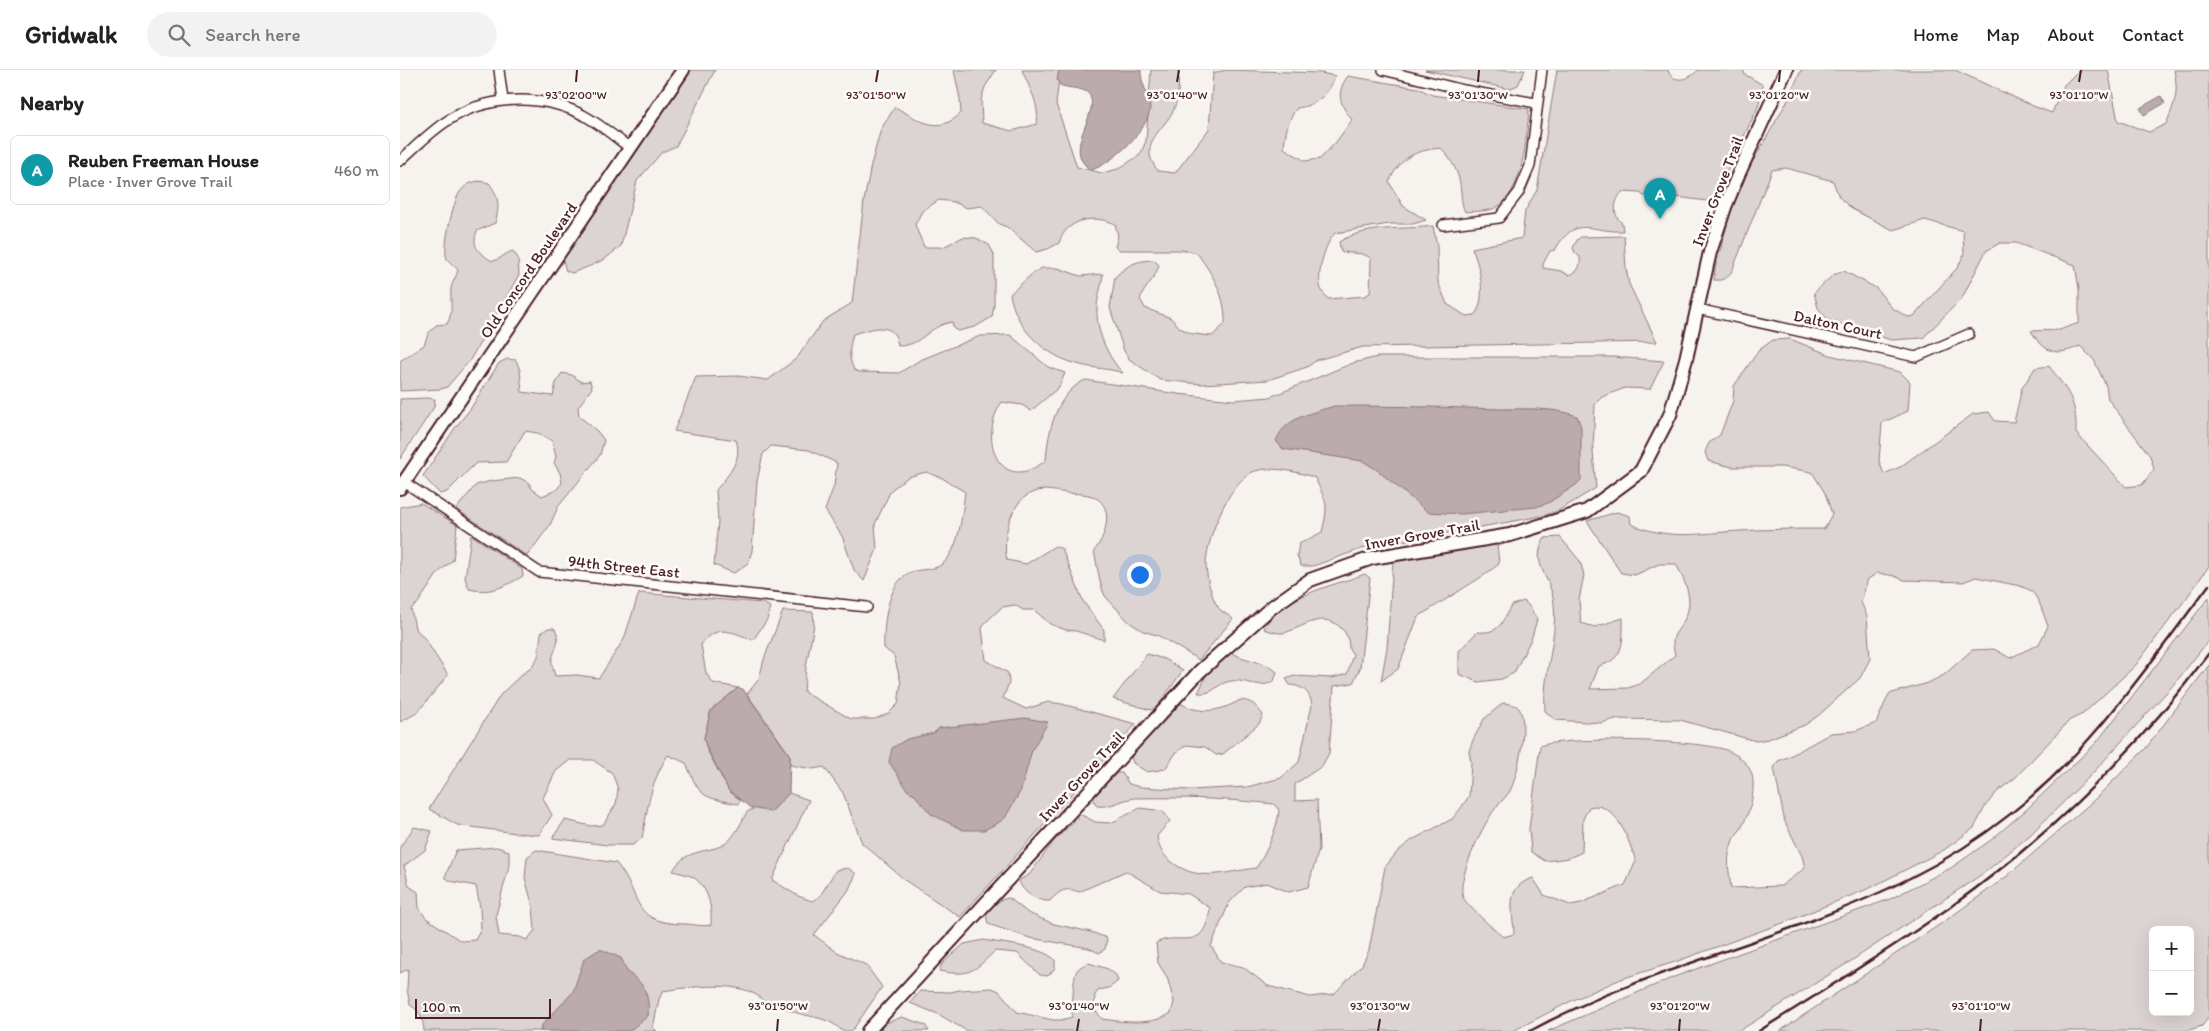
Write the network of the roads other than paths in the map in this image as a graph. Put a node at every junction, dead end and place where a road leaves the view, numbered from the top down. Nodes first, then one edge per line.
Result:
1 (499, 70) edge
2 (683, 70) edge
3 (1383, 70) edge
4 (1542, 70) edge
5 (1786, 70) edge
6 (503, 100) junction
7 (1536, 103) junction
8 (630, 148) junction
9 (400, 161) edge
10 (1443, 225) dead end
11 (1697, 309) junction
12 (1969, 334) dead end
13 (402, 485) edge
14 (868, 607) dead end
15 (868, 1031) edge

1 - 6 street
2 - 8 street, Old Concord Boulevard
3 - 7 street
4 - 7 street
5 - 11 street, Inver Grove Trail
6 - 8 street
6 - 9 street
7 - 10 street
8 - 13 street, Old Concord Boulevard
11 - 12 street, Dalton Court
11 - 15 street, Inver Grove Trail
13 - 14 street, 94th Street East

